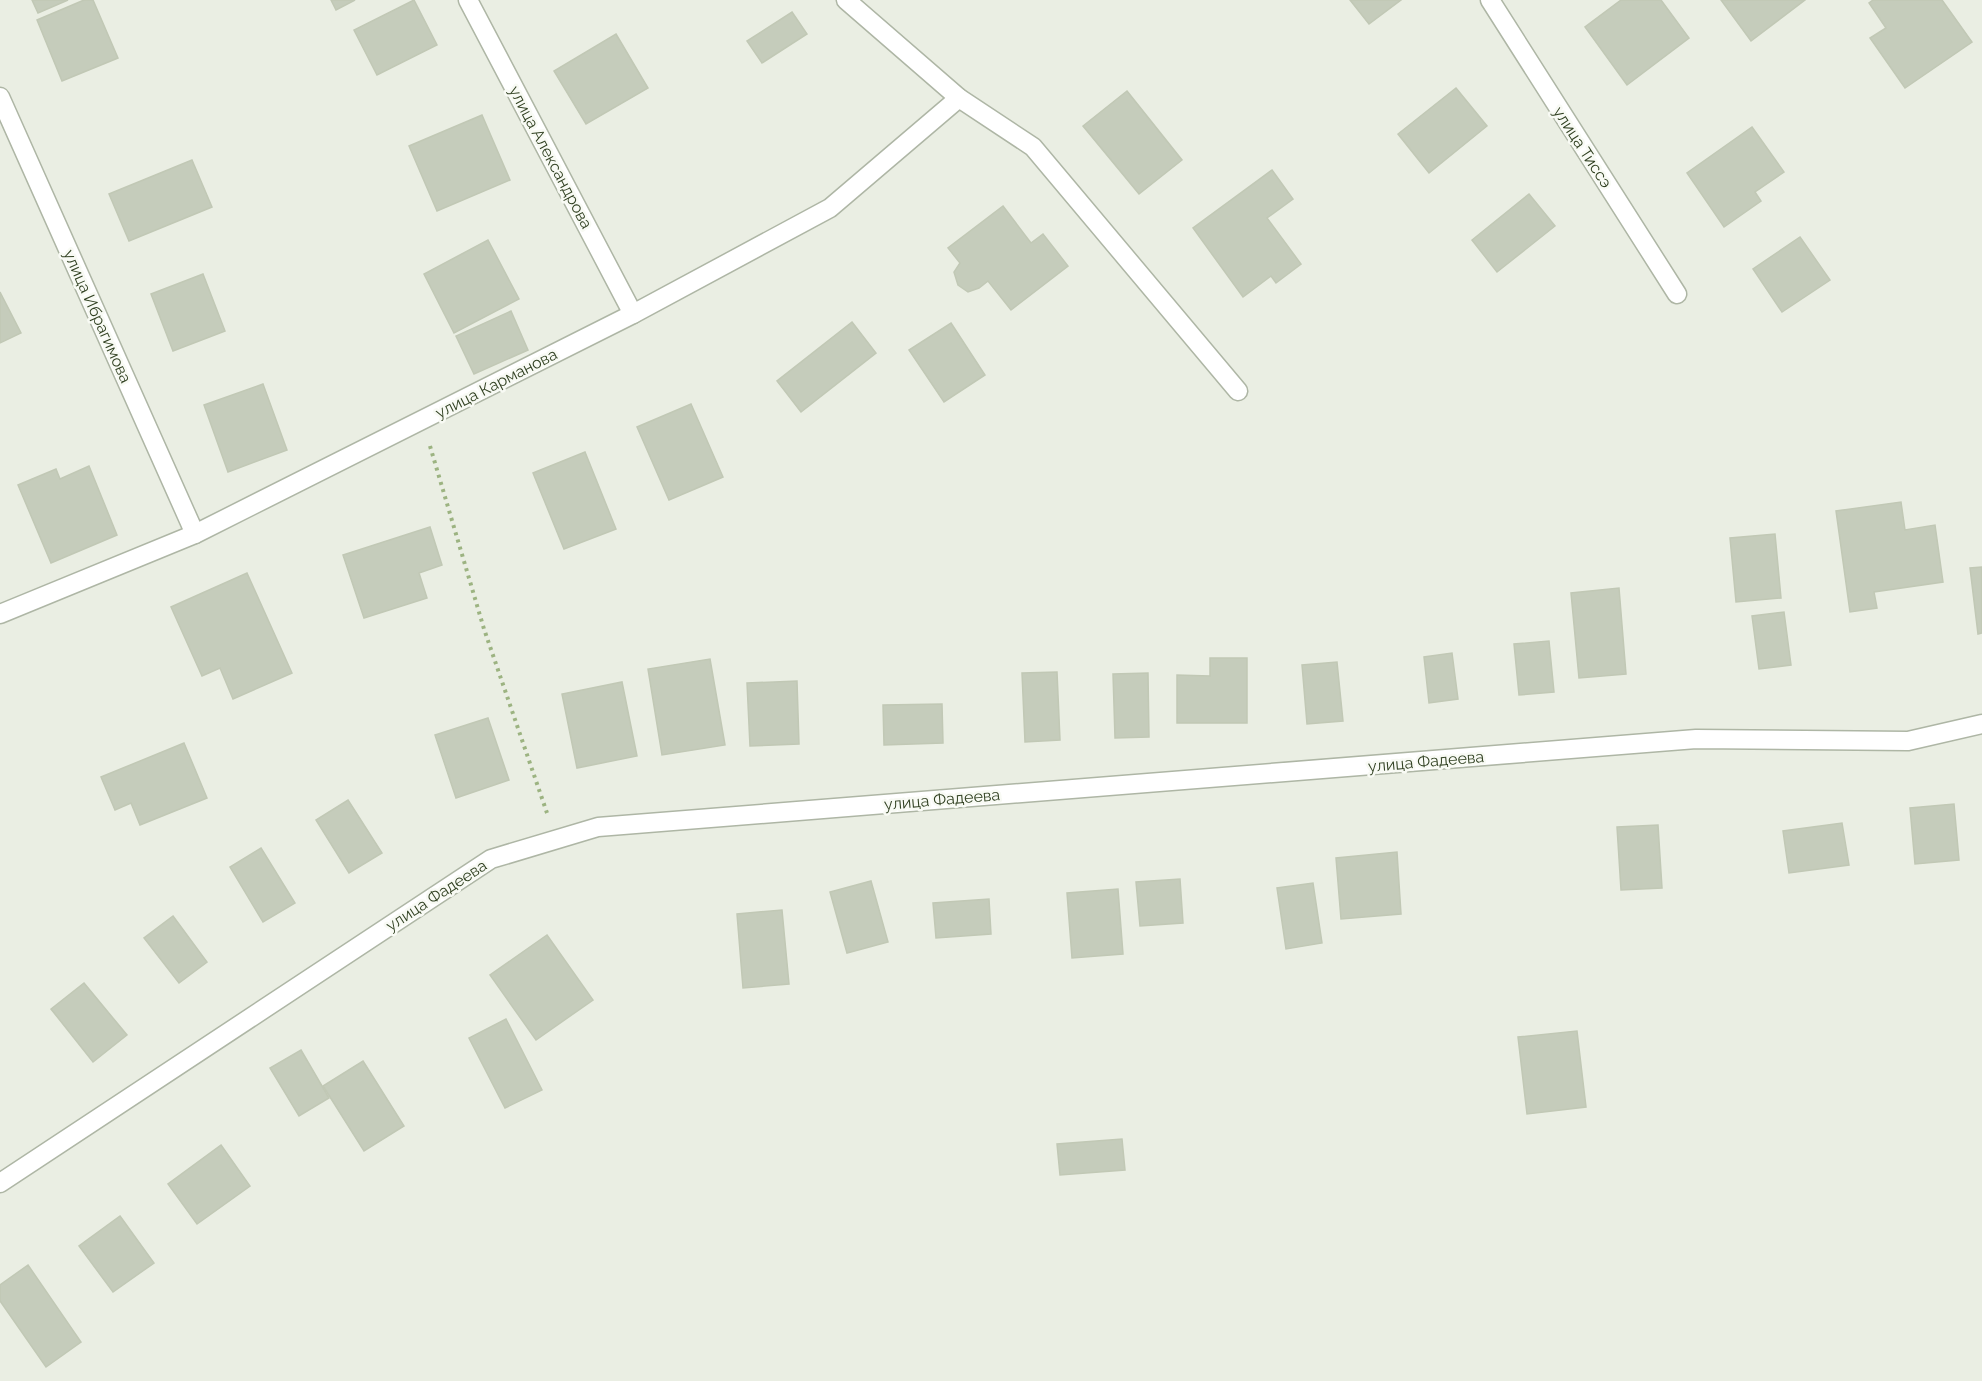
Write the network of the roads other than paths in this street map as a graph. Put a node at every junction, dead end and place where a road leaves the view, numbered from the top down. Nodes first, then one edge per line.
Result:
1 (468, 0) edge
2 (846, 0) edge
3 (1490, 0) edge
4 (0, 97) edge
5 (960, 98) junction
6 (1677, 294) dead end
7 (633, 314) junction
8 (1238, 392) dead end
9 (195, 534) junction
10 (0, 615) edge
11 (1982, 724) edge
12 (0, 1183) edge

1 - 7 street, улица Александрова
2 - 5 street
3 - 6 street, улица Тиссэ
4 - 9 street, улица Ибрагимова
5 - 7 street, улица Карманова
5 - 8 street
7 - 9 street, улица Карманова
9 - 10 street, улица Карманова
11 - 12 street, улица Фадеева

